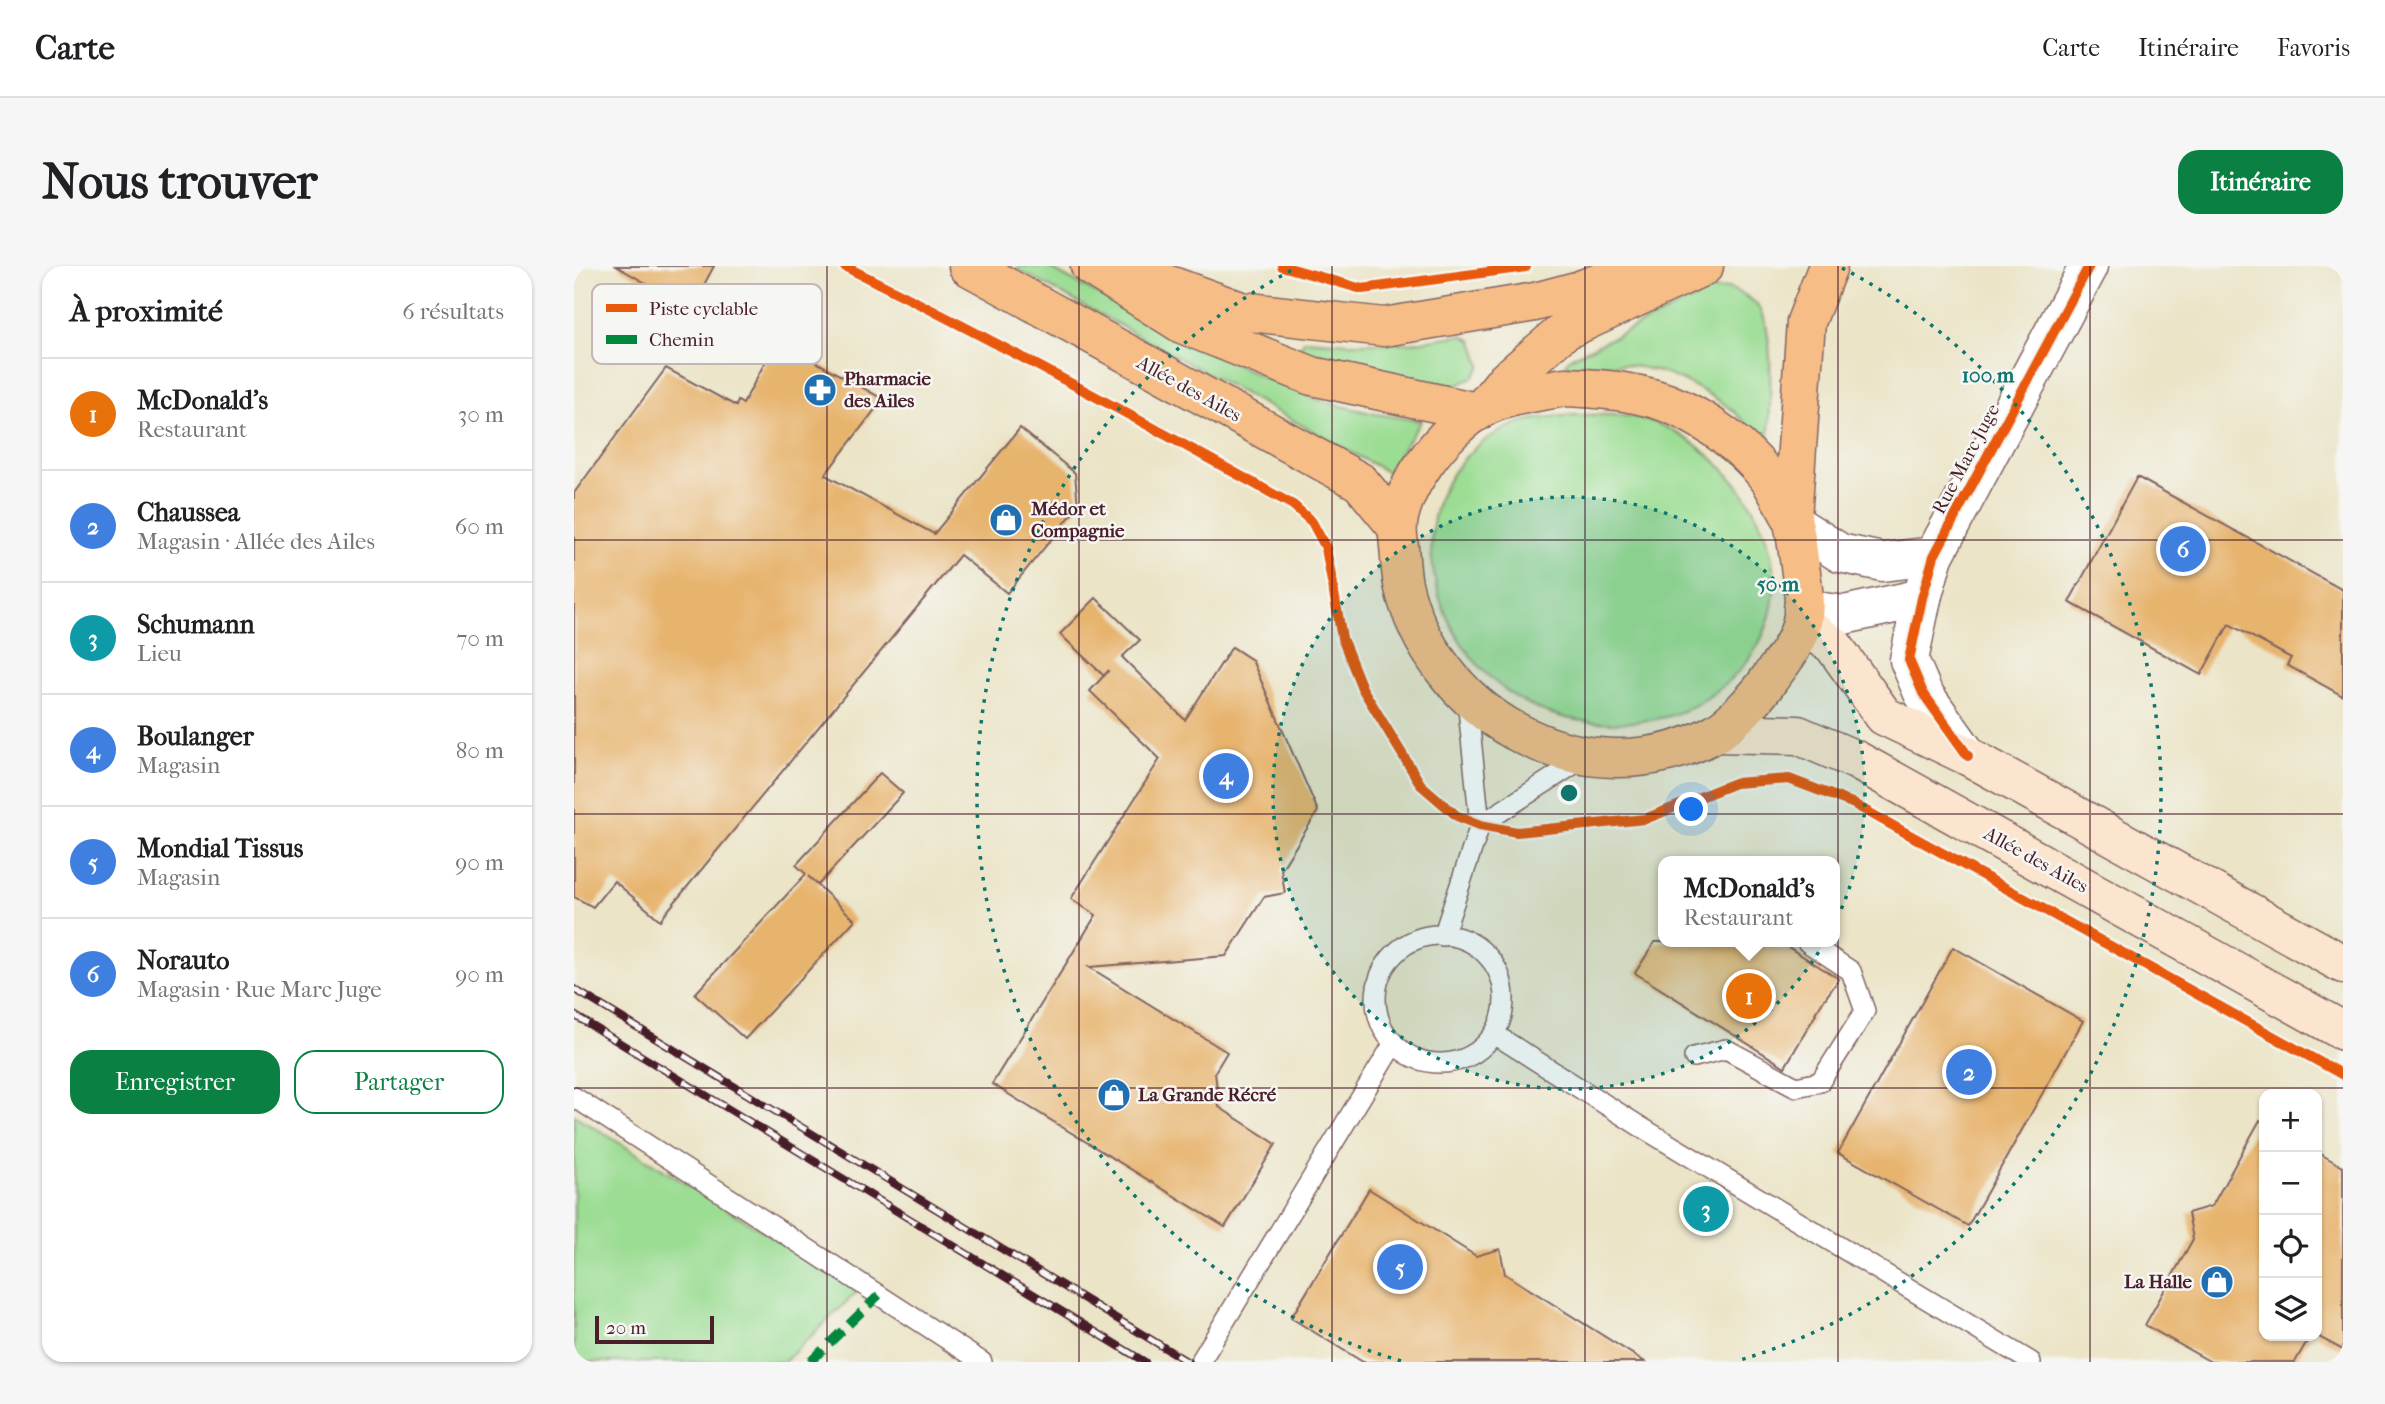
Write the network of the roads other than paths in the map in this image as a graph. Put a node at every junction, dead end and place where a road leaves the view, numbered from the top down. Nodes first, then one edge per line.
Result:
1 (968, 266) edge
2 (1090, 266) edge
3 (1117, 266) edge
4 (1644, 266) edge
5 (1704, 266) edge
6 (1828, 266) edge
7 (2089, 266) edge
8 (1480, 410) junction
9 (1793, 521) junction
10 (1397, 527) junction
11 (1934, 556) junction
12 (1922, 598) junction
13 (1802, 616) junction
14 (1466, 695) junction
15 (1716, 733) junction
16 (1587, 755) junction
17 (1968, 756) junction
18 (1480, 825) junction
19 (1443, 936) junction
20 (1815, 947) edge
21 (2343, 964) edge
22 (2343, 1031) edge
23 (1494, 1034) junction
24 (1394, 1043) junction
25 (1694, 1057) dead end
26 (574, 1097) edge
27 (982, 1362) edge
28 (1200, 1362) edge
29 (2031, 1362) edge

1 - 10 main road, Allée des Ailes
2 - 8 main road
3 - 4 main road
5 - 8 main road
6 - 9 main road
7 - 11 street, Rue Marc Juge
8 - 9 main road
8 - 10 main road
9 - 11 street
9 - 13 main road
10 - 14 main road
11 - 12 street, Rue Marc Juge
12 - 13 street
12 - 17 street, Rue Marc Juge
13 - 15 main road
13 - 17 main road
14 - 16 main road
14 - 18 lane
15 - 16 main road
15 - 22 main road, Allée des Ailes
16 - 18 lane
17 - 21 main road
18 - 19 lane
19 - 23 lane
19 - 24 lane
20 - 25 lane
23 - 24 lane
23 - 29 lane
24 - 28 lane
26 - 27 lane

